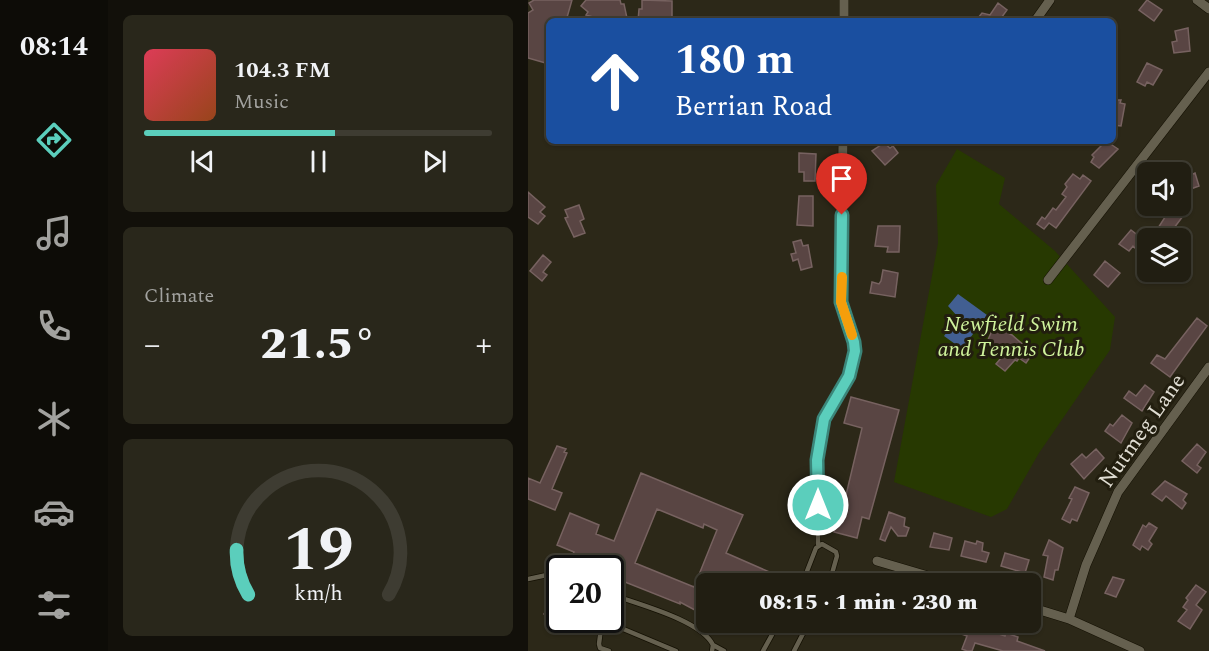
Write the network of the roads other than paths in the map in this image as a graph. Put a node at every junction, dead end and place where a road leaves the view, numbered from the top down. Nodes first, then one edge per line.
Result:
1 (844, 0) edge
2 (1050, 0) edge
3 (1197, 0) edge
4 (1209, 9) edge
5 (844, 18) edge
6 (1037, 18) edge
7 (1209, 72) edge
8 (843, 144) edge
9 (1048, 280) dead end
10 (842, 285) joint
11 (1209, 366) edge
12 (818, 544) junction
13 (877, 561) dead end
14 (806, 573) edge
15 (832, 573) edge
16 (918, 573) edge
17 (546, 575) edge
18 (528, 579) edge
19 (624, 599) edge
20 (1041, 610) edge
21 (1069, 619) junction
22 (624, 629) edge
23 (601, 633) edge
24 (773, 633) edge
25 (803, 633) edge
26 (712, 648) edge
27 (609, 651) edge
28 (676, 651) edge
29 (724, 651) edge
30 (763, 651) edge
31 (794, 651) edge
32 (1140, 651) edge

1 - 5 street
2 - 6 street
3 - 4 street
7 - 9 street
8 - 10 street
10 - 12 lane
11 - 21 street, Nutmeg Lane
12 - 14 lane
12 - 15 lane
13 - 16 street
17 - 18 lane
19 - 26 lane
20 - 21 street
21 - 32 street
22 - 28 lane
23 - 27 lane
24 - 30 lane
25 - 31 lane
26 - 29 lane

